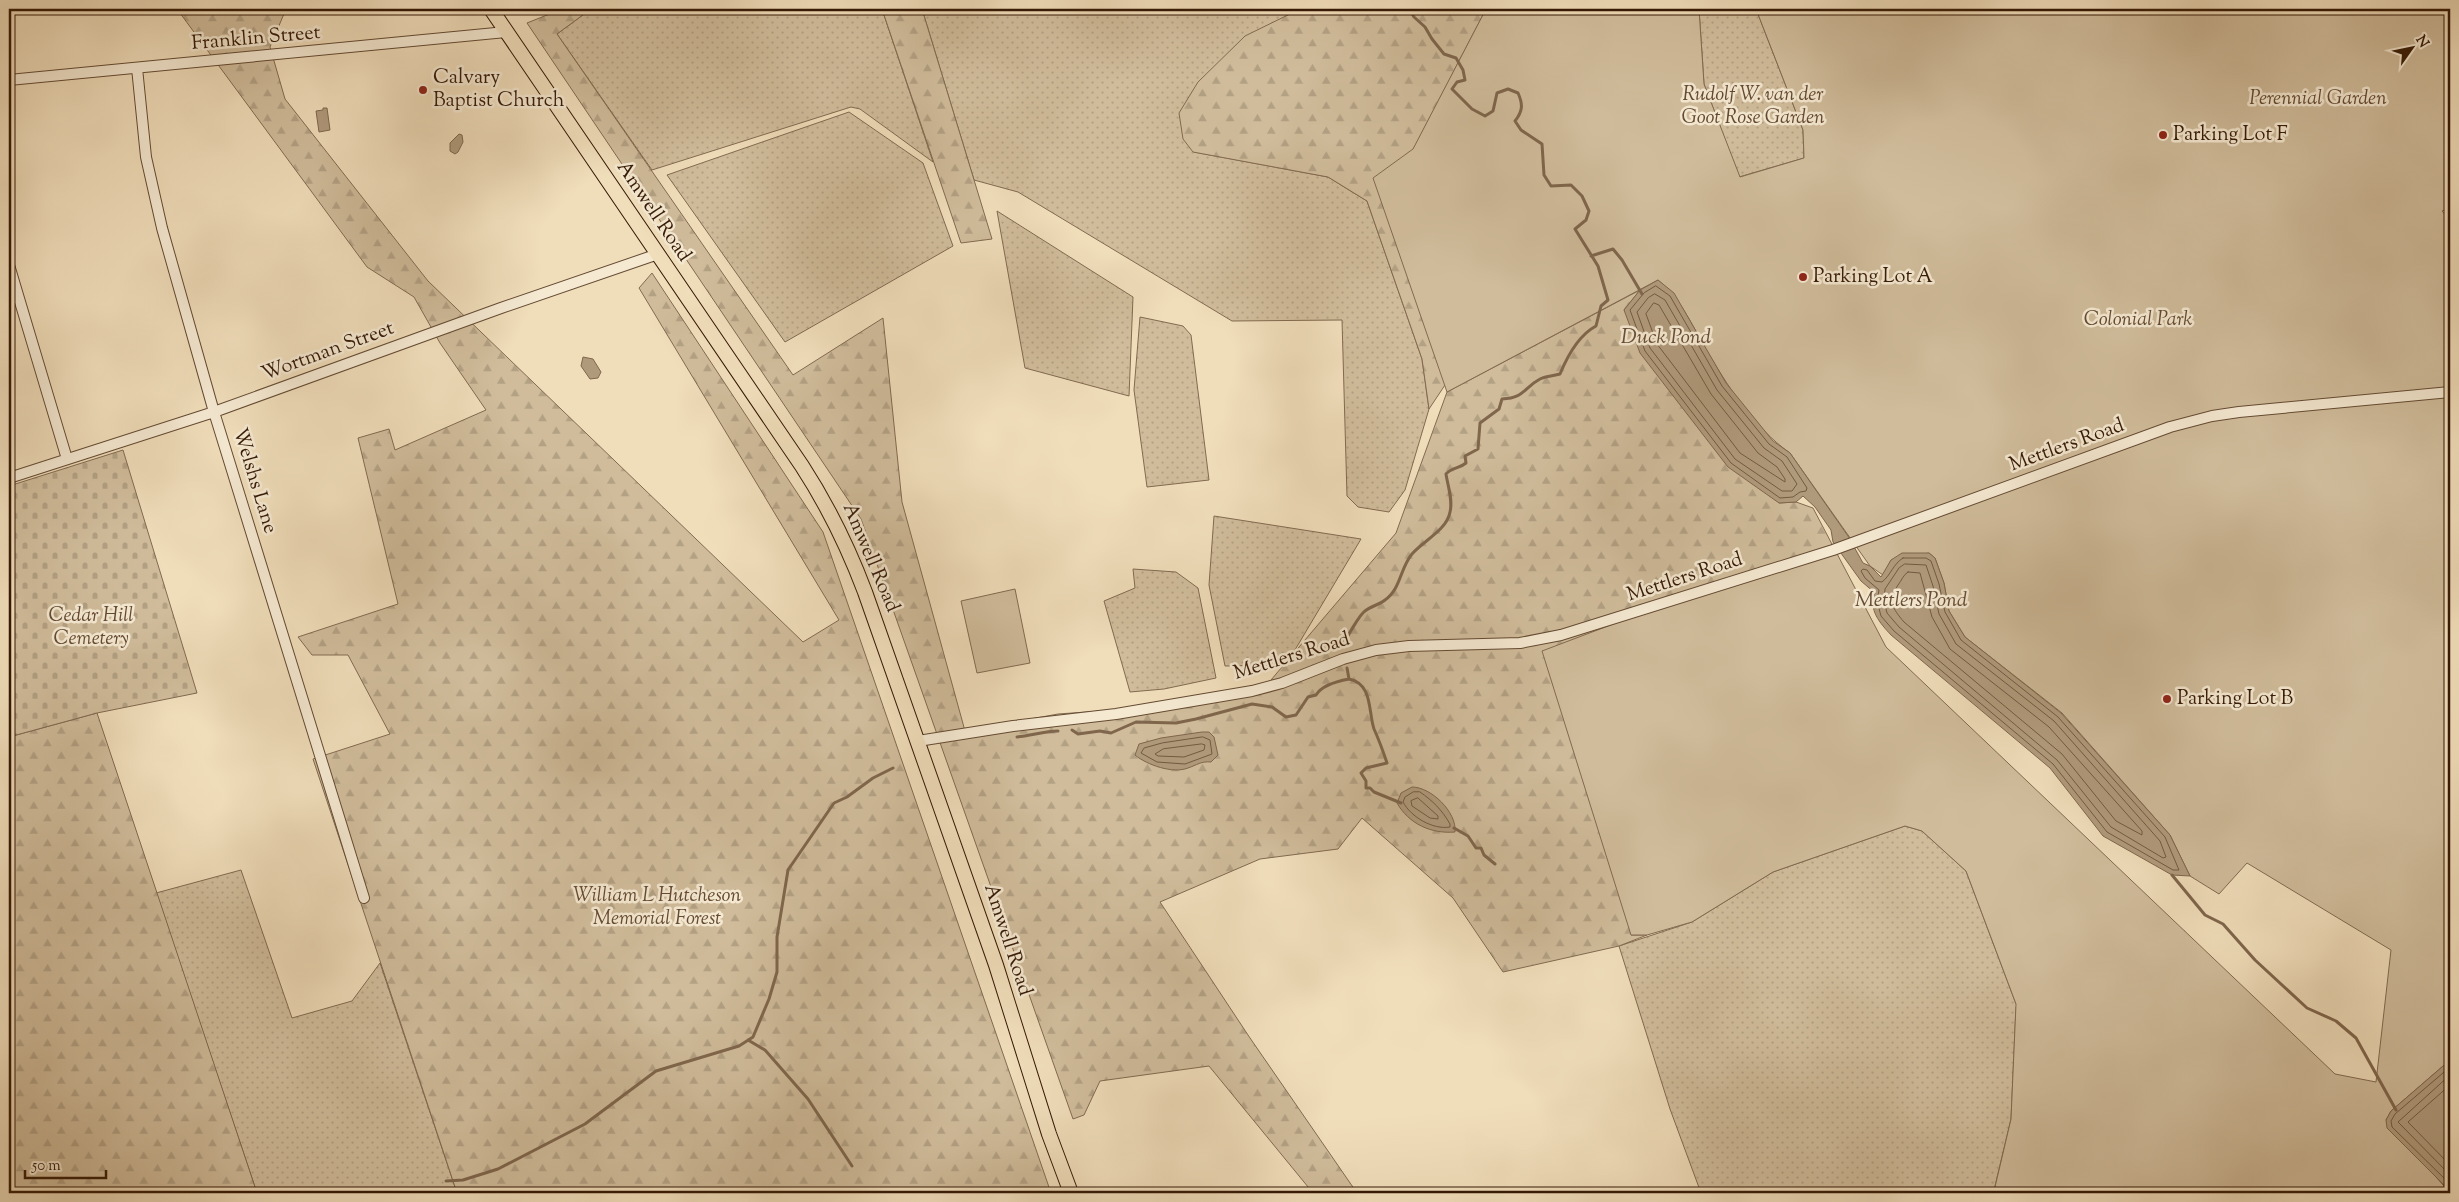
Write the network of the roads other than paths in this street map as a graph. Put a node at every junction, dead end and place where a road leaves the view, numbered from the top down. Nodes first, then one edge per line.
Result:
1 (491, 9) edge
2 (506, 32) junction
3 (137, 68) junction
4 (9, 80) edge
5 (658, 254) junction
6 (9, 265) edge
7 (2450, 392) edge
8 (214, 412) junction
9 (67, 459) junction
10 (9, 478) edge
11 (918, 741) junction
12 (364, 898) dead end
13 (1070, 1193) edge

1 - 2 main road, Amwell Road
2 - 3 street, Franklin Street
2 - 5 main road, Amwell Road
3 - 4 street, Franklin Street
3 - 8 street, Welshs Lane
5 - 8 street, Wortman Street
5 - 11 main road, Amwell Road
6 - 9 street
7 - 11 street, Mettlers Road
8 - 9 street, Wortman Street
8 - 12 street, Welshs Lane
9 - 10 street, Wortman Street
11 - 13 main road, Amwell Road

